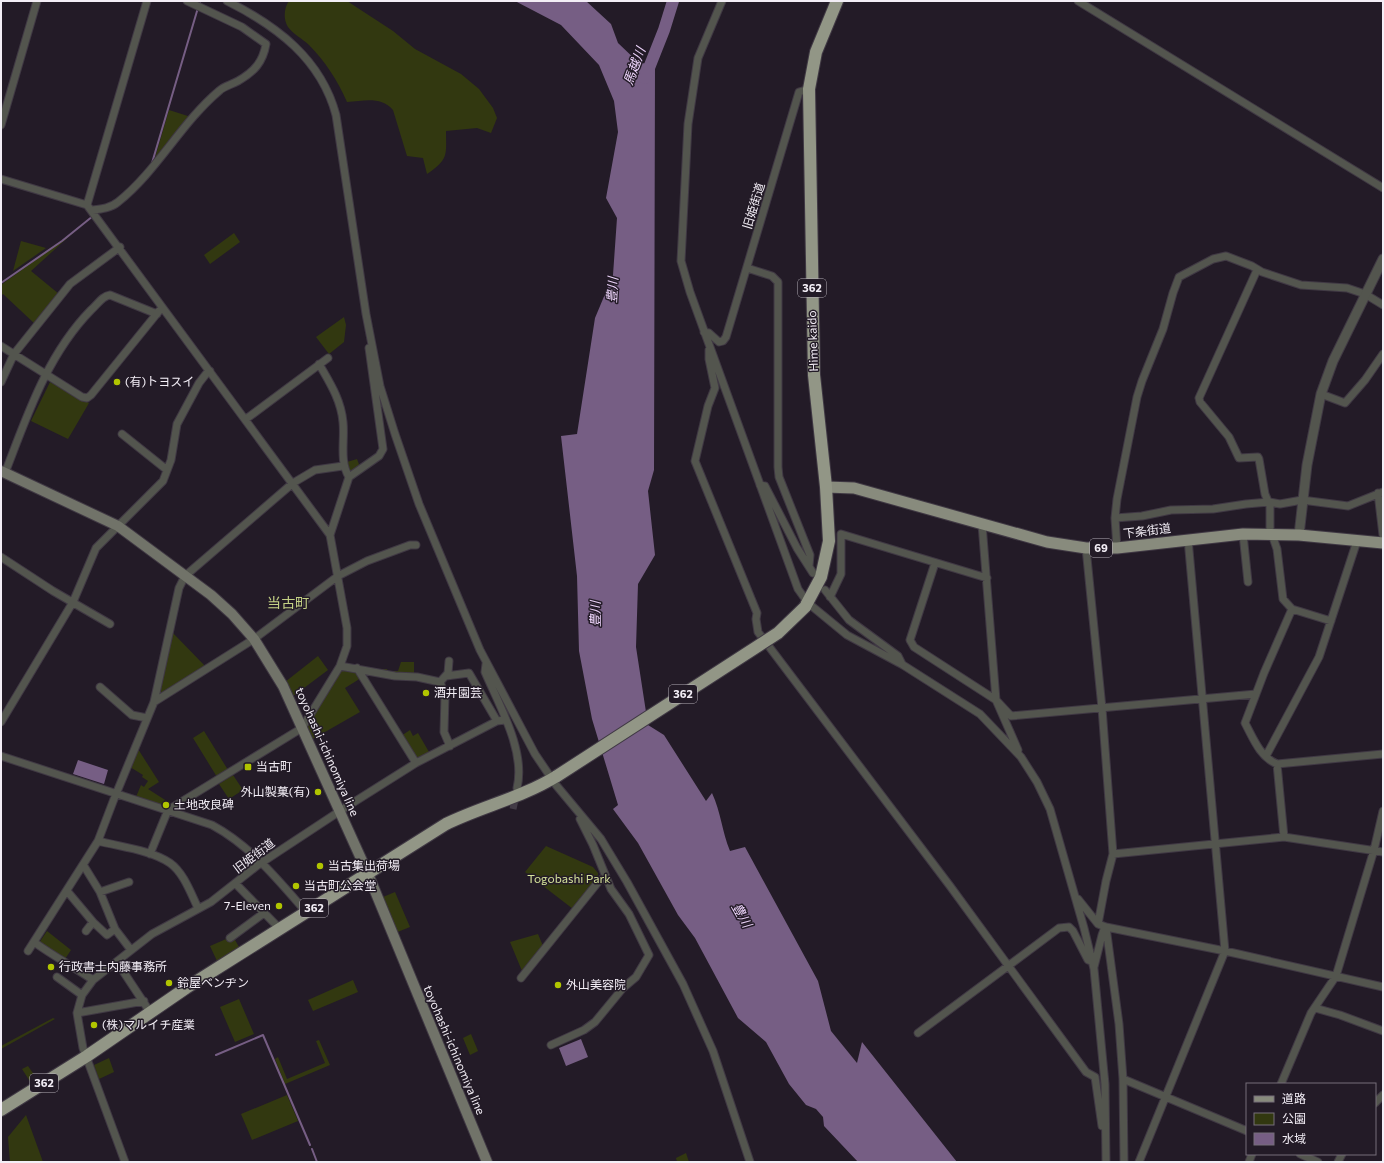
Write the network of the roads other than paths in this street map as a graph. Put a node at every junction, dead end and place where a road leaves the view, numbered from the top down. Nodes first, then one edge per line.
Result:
1 (37, 1) edge
2 (147, 1) edge
3 (187, 1) edge
4 (227, 1) edge
5 (722, 1) edge
6 (837, 1) edge
7 (1078, 1) edge
8 (809, 89) junction
9 (3, 112) edge
10 (1, 125) edge
11 (1, 180) edge
12 (1383, 188) edge
13 (90, 207) junction
14 (120, 247) junction
15 (1383, 259) edge
16 (747, 268) junction
17 (1257, 270) junction
18 (1365, 294) junction
19 (1383, 305) edge
20 (164, 307) junction
21 (157, 314) junction
22 (704, 332) junction
23 (372, 343) junction
24 (1, 346) edge
25 (709, 346) junction
26 (14, 354) junction
27 (1383, 354) edge
28 (328, 358) dead end
29 (319, 364) junction
30 (210, 371) junction
31 (46, 374) junction
32 (1, 382) edge
33 (1321, 394) junction
34 (246, 418) junction
35 (122, 434) dead end
36 (343, 466) junction
37 (167, 470) junction
38 (3, 472) edge
39 (349, 477) junction
40 (293, 483) junction
41 (760, 485) junction
42 (826, 487) junction
43 (1381, 492) edge
44 (1302, 500) junction
45 (1269, 502) junction
46 (1115, 518) junction
47 (982, 524) junction
48 (118, 526) junction
49 (1244, 534) junction
50 (1272, 534) junction
51 (330, 535) junction
52 (1299, 535) junction
53 (1383, 535) edge
54 (1188, 539) junction
55 (1357, 541) junction
56 (1383, 543) edge
57 (416, 545) dead end
58 (1086, 548) junction
59 (1117, 548) junction
60 (1, 557) edge
61 (935, 563) junction
62 (185, 576) junction
63 (338, 576) junction
64 (987, 578) junction
65 (1248, 582) dead end
66 (825, 590) dead end
67 (830, 597) junction
68 (73, 602) junction
69 (806, 605) junction
70 (1292, 610) junction
71 (1331, 621) junction
72 (110, 624) dead end
73 (254, 639) junction
74 (449, 661) dead end
75 (486, 664) junction
76 (903, 665) junction
77 (340, 666) junction
78 (358, 668) junction
79 (446, 676) junction
80 (440, 682) junction
81 (100, 687) dead end
82 (1256, 694) junction
83 (1202, 698) junction
84 (996, 700) junction
85 (154, 702) junction
86 (1102, 708) junction
87 (147, 718) junction
88 (505, 720) junction
89 (497, 721) junction
90 (1, 722) edge
91 (302, 728) junction
92 (450, 746) junction
93 (1383, 754) edge
94 (1, 756) edge
95 (1266, 756) junction
96 (1021, 757) junction
97 (416, 763) junction
98 (1277, 764) junction
99 (554, 778) junction
100 (517, 788) tunnel mouth
101 (116, 793) junction
102 (575, 808) junction
103 (168, 810) junction
104 (1383, 811) edge
105 (339, 812) junction
106 (1284, 838) junction
107 (98, 841) junction
108 (1215, 844) junction
109 (1374, 850) junction
110 (1383, 852) edge
111 (150, 854) junction
112 (1113, 854) junction
113 (262, 862) junction
114 (84, 866) junction
115 (368, 874) junction
116 (606, 877) junction
117 (129, 882) dead end
118 (236, 884) junction
119 (67, 891) junction
120 (100, 892) junction
121 (1075, 894) junction
122 (198, 908) junction
123 (264, 913) junction
124 (307, 913) junction
125 (93, 922) junction
126 (1098, 924) junction
127 (1106, 927) junction
128 (115, 929) junction
129 (280, 929) junction
130 (86, 931) dead end
131 (230, 938) dead end
132 (34, 942) junction
133 (131, 950) junction
134 (28, 951) dead end
135 (1225, 951) junction
136 (117, 962) junction
137 (1009, 964) junction
138 (1093, 966) junction
139 (1336, 976) junction
140 (57, 977) dead end
141 (521, 978) dead end
142 (93, 980) junction
143 (1383, 987) edge
144 (82, 995) junction
145 (144, 1002) junction
146 (1315, 1008) junction
147 (150, 1012) junction
148 (77, 1013) junction
149 (1383, 1031) edge
150 (918, 1034) dead end
151 (551, 1045) dead end
152 (87, 1056) junction
153 (1123, 1079) junction
154 (1281, 1083) edge
155 (1166, 1096) junction
156 (1, 1110) edge
157 (1246, 1131) edge
158 (1106, 1137) junction
159 (1302, 1155) edge
160 (125, 1162) edge
161 (487, 1162) edge
162 (750, 1162) edge
163 (1106, 1162) edge
164 (1124, 1162) edge
165 (1139, 1162) edge
166 (1318, 1162) edge

1 - 9 street
2 - 13 street
3 - 13 street
4 - 23 street
5 - 22 street
6 - 8 highway, Hime kaido / 362
7 - 12 street
8 - 16 street, 旧姫街道
8 - 42 highway, Hime kaido / 362
9 - 10 street
11 - 13 street
13 - 14 street
14 - 20 street
14 - 26 street
15 - 18 street
16 - 22 street, 旧姫街道
16 - 41 street
17 - 18 street
17 - 45 street
17 - 46 street
18 - 19 street
18 - 33 street
20 - 21 street
20 - 30 street
21 - 31 street
21 - 31 street
22 - 25 street
23 - 39 street
23 - 75 street
24 - 26 street
25 - 41 street
25 - 137 street
26 - 31 street
26 - 32 street
27 - 33 street
28 - 29 street
29 - 34 street
29 - 36 street
30 - 34 street
30 - 37 street
31 - 38 street
33 - 44 street
34 - 40 street
35 - 37 street
36 - 39 street
36 - 40 street
37 - 48 street
38 - 48 main road, toyohashi-ichinomiya line
39 - 51 street
40 - 51 street
40 - 62 street
41 - 69 street
42 - 47 main road, 下条街道 / 69
42 - 69 highway, Hime kaido / 362
43 - 44 street
43 - 53 street
44 - 45 street
44 - 52 street
45 - 46 street
45 - 50 street
46 - 59 street
47 - 58 main road, 下条街道 / 69
47 - 64 street
48 - 62 main road, toyohashi-ichinomiya line
48 - 68 street
49 - 50 main road, 下条街道 / 69
49 - 54 main road, 下条街道 / 69
49 - 65 street
50 - 52 main road, 下条街道 / 69
50 - 70 street
51 - 63 street
52 - 55 main road, 下条街道 / 69
54 - 59 main road, 下条街道 / 69
54 - 83 street
55 - 56 main road, 下条街道 / 69
55 - 71 street
57 - 63 street
58 - 59 main road, 下条街道 / 69
58 - 86 street
60 - 68 street
61 - 64 street
61 - 67 street
61 - 84 street
62 - 73 main road, toyohashi-ichinomiya line
62 - 85 street
63 - 73 street
63 - 77 street
64 - 84 street
66 - 67 street
67 - 76 street
68 - 72 street
68 - 90 street
69 - 76 street
69 - 99 highway, 362, bridge
70 - 71 street
70 - 82 street
71 - 95 street
73 - 85 street
73 - 91 main road, toyohashi-ichinomiya line
74 - 79 street
75 - 88 street
75 - 99 street
76 - 96 street
77 - 78 street
77 - 91 street
78 - 80 street
78 - 97 street
79 - 80 street
79 - 89 street
80 - 92 street
81 - 87 street
82 - 83 street
82 - 95 street
83 - 86 street
83 - 108 street
84 - 86 street
84 - 96 street
85 - 87 street
86 - 112 street
87 - 101 street
88 - 89 street, 旧姫街道
88 - 100 street
89 - 92 street, 旧姫街道
91 - 103 street
91 - 105 main road, toyohashi-ichinomiya line
92 - 97 street, 旧姫街道
93 - 98 street
94 - 101 street
95 - 98 street
96 - 121 street
97 - 105 street, 旧姫街道
98 - 106 street
99 - 102 street
99 - 115 highway, 362
101 - 103 street
101 - 107 street
102 - 116 street
102 - 162 street
103 - 111 street
103 - 113 street
104 - 109 street
105 - 113 street, 旧姫街道
105 - 115 main road, toyohashi-ichinomiya line
106 - 108 street
106 - 109 street
107 - 111 street
107 - 114 street
108 - 112 street
108 - 135 street
109 - 110 street
109 - 139 street
111 - 122 street
112 - 126 street
113 - 118 street, 旧姫街道
113 - 124 street
114 - 119 street
114 - 120 street
115 - 124 highway, 362
115 - 161 main road, toyohashi-ichinomiya line
116 - 141 street
116 - 151 street
117 - 120 street
118 - 122 street, 旧姫街道
118 - 123 street
119 - 125 street
119 - 132 street
120 - 128 street
121 - 126 street
121 - 138 street
122 - 133 street, 旧姫街道
123 - 129 street
123 - 131 street
124 - 129 highway, 362
125 - 128 street
125 - 130 street
126 - 127 street
127 - 135 street
127 - 138 street
127 - 153 street
128 - 133 street
129 - 147 highway, 362
132 - 134 street
132 - 142 street
133 - 136 street, 旧姫街道
135 - 139 street
135 - 155 street
136 - 142 street, 旧姫街道
136 - 145 street
137 - 138 street
137 - 150 street
137 - 158 street
138 - 158 street
139 - 143 street
139 - 146 street
140 - 144 street
142 - 144 street, 旧姫街道
144 - 148 street, 旧姫街道
145 - 147 street
145 - 148 street
146 - 149 street
146 - 154 street
147 - 152 highway, 362
148 - 152 street, 旧姫街道
152 - 156 highway, 362
152 - 160 street, 旧姫街道
153 - 155 street
153 - 164 street
155 - 157 street
155 - 165 street
158 - 163 street
159 - 166 street

